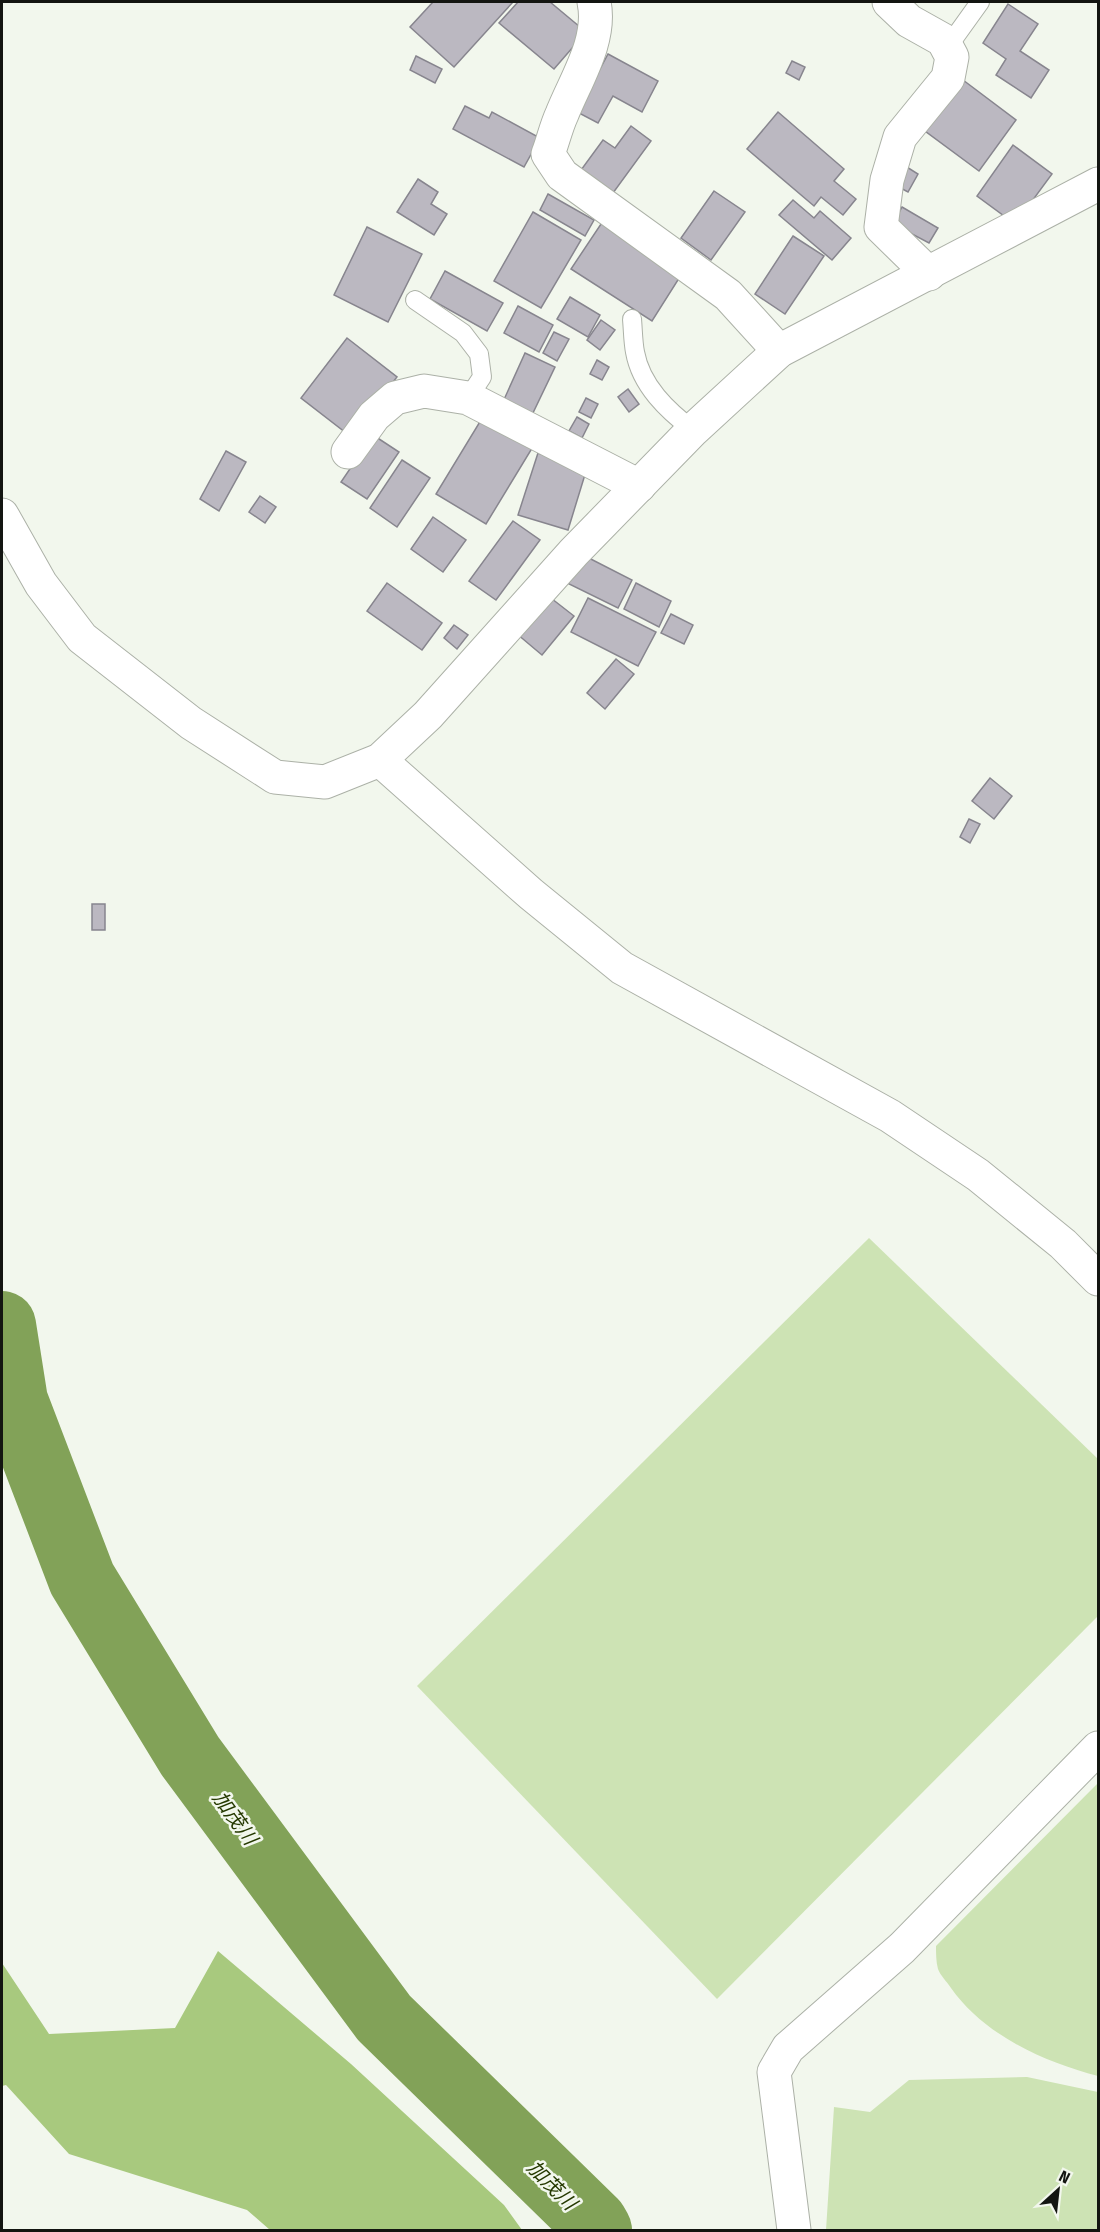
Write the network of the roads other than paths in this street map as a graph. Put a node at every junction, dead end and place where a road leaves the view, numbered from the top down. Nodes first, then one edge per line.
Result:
1 (594, 2) edge
2 (889, 2) edge
3 (980, 2) edge
4 (947, 48) junction
5 (1098, 184) edge
6 (929, 274) junction
7 (415, 300) dead end
8 (632, 319) dead end
9 (779, 351) junction
10 (468, 398) junction
11 (693, 430) junction
12 (348, 452) dead end
13 (639, 486) junction
14 (2, 515) edge
15 (380, 760) junction
16 (1098, 1279) edge
17 (1098, 1748) edge
18 (794, 2230) edge

1 - 9 street
2 - 4 street
3 - 4 lane
4 - 6 street
5 - 6 street
6 - 9 street
7 - 10 lane
8 - 11 lane
9 - 11 street
10 - 12 street
10 - 13 street
11 - 13 street
13 - 15 street
14 - 15 street
15 - 16 street
17 - 18 street

